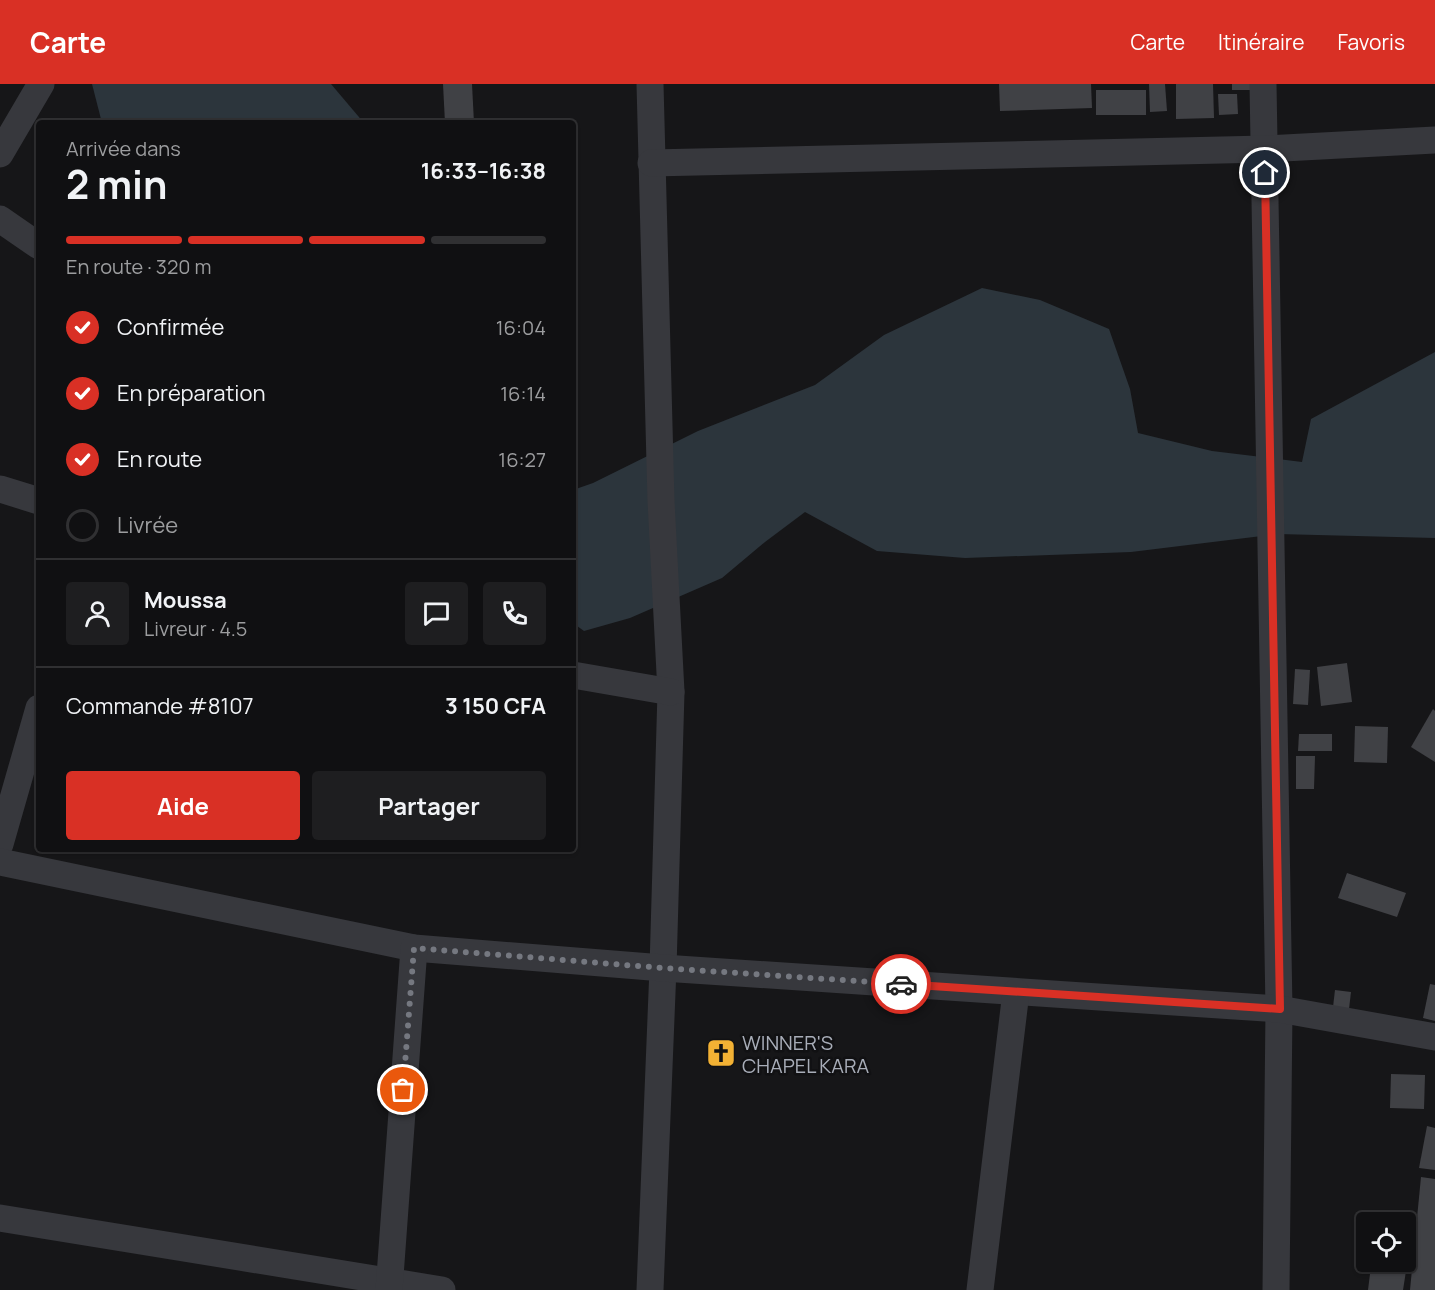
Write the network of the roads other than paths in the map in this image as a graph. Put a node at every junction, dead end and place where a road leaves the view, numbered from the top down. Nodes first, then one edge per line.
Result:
1 (41, 84) edge
2 (650, 84) edge
3 (1263, 84) edge
4 (1435, 140) edge
5 (1264, 149) junction
6 (0, 154) edge
7 (651, 163) junction
8 (0, 219) edge
9 (36, 244) edge
10 (0, 489) edge
11 (36, 500) edge
12 (576, 676) edge
13 (671, 692) junction
14 (36, 718) edge
15 (0, 843) edge
16 (0, 862) edge
17 (414, 948) junction
18 (663, 968) junction
19 (1016, 992) junction
20 (1280, 1009) junction
21 (1435, 1037) edge
22 (0, 1218) edge
23 (389, 1285) edge
24 (442, 1290) edge
25 (650, 1290) edge
26 (980, 1290) edge
27 (1276, 1290) edge

1 - 6 street
2 - 7 street
3 - 5 street
4 - 5 street
5 - 7 street
5 - 20 street
7 - 13 street
8 - 9 street
10 - 11 street
12 - 13 street
13 - 18 street
14 - 15 street
16 - 17 street
17 - 18 street
17 - 23 street
18 - 19 street
18 - 25 street
19 - 20 street
19 - 26 street
20 - 21 street
20 - 27 street
22 - 23 street
23 - 24 street

